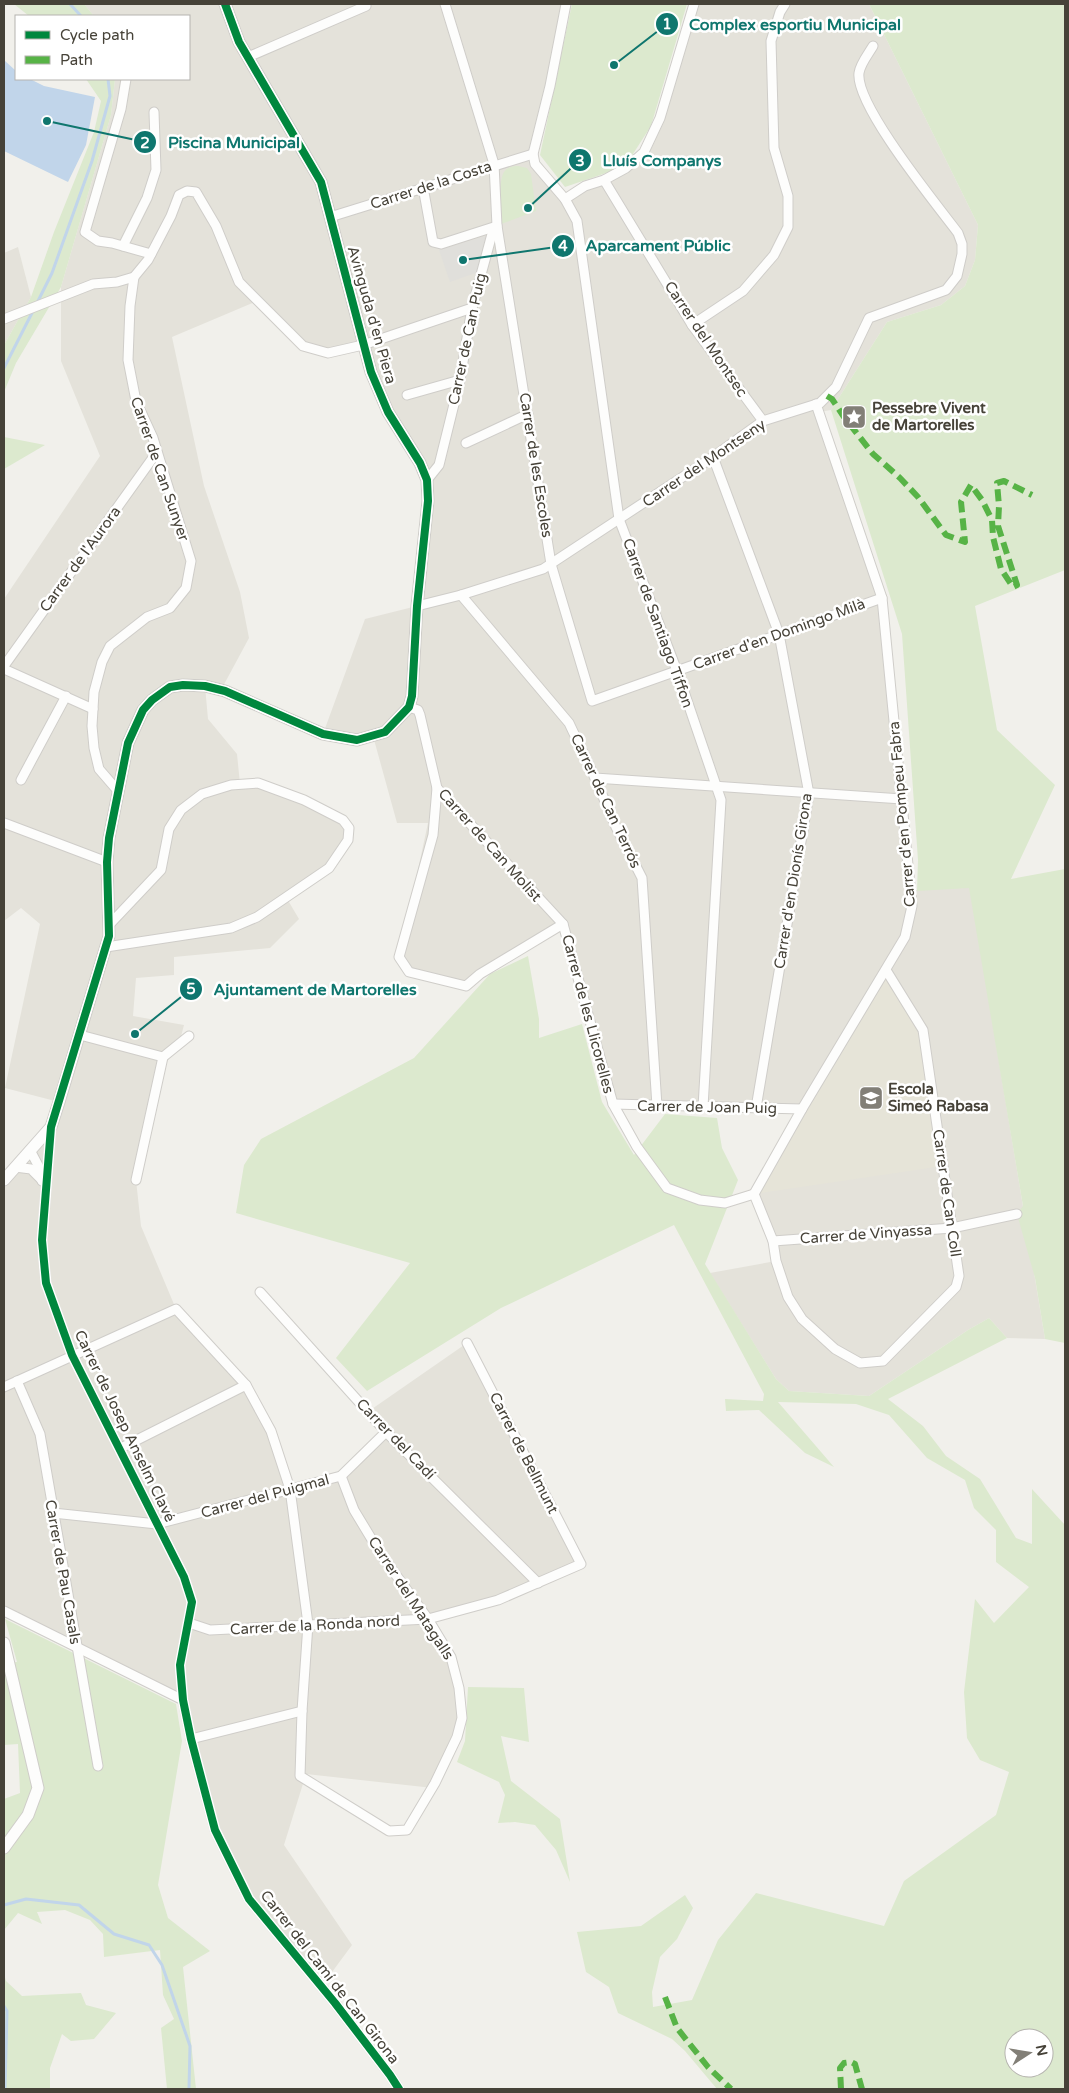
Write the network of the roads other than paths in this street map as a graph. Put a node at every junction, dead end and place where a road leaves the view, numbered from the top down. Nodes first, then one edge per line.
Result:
1 (225, 4) edge
2 (365, 4) edge
3 (445, 4) edge
4 (566, 4) edge
5 (694, 4) edge
6 (785, 4) edge
7 (873, 46) dead end
8 (248, 57) junction
9 (126, 80) edge
10 (154, 112) dead end
11 (532, 154) junction
12 (494, 164) junction
13 (604, 180) junction
14 (423, 187) junction
15 (565, 199) junction
16 (330, 217) junction
17 (497, 226) junction
18 (123, 246) junction
19 (151, 254) junction
20 (134, 277) junction
21 (472, 308) junction
22 (4, 319) edge
23 (692, 325) junction
24 (363, 345) junction
25 (460, 380) junction
26 (407, 395) dead end
27 (816, 404) junction
28 (528, 414) junction
29 (762, 421) junction
30 (466, 443) dead end
31 (157, 452) junction
32 (713, 457) junction
33 (427, 480) junction
34 (620, 519) junction
35 (551, 564) junction
36 (461, 595) junction
37 (882, 598) junction
38 (417, 606) junction
39 (779, 634) junction
40 (4, 668) edge
41 (677, 671) junction
42 (66, 696) junction
43 (592, 701) joint
44 (409, 707) junction
45 (93, 709) junction
46 (595, 778) junction
47 (21, 780) dead end
48 (717, 786) junction
49 (437, 788) junction
50 (118, 791) junction
51 (809, 794) junction
52 (902, 799) junction
53 (4, 823) edge
54 (108, 862) junction
55 (563, 924) junction
56 (109, 925) junction
57 (106, 947) junction
58 (886, 970) junction
59 (80, 1035) junction
60 (189, 1036) dead end
61 (163, 1057) junction
62 (613, 1104) junction
63 (657, 1106) junction
64 (704, 1107) junction
65 (756, 1108) junction
66 (802, 1109) junction
67 (51, 1127) junction
68 (32, 1148) junction
69 (48, 1163) junction
70 (14, 1167) junction
71 (4, 1180) edge
72 (42, 1180) junction
73 (136, 1180) dead end
74 (754, 1194) junction
75 (44, 1196) junction
76 (1017, 1214) dead end
77 (952, 1228) junction
78 (773, 1241) junction
79 (260, 1292) dead end
80 (467, 1343) dead end
81 (72, 1355) junction
82 (17, 1381) junction
83 (246, 1386) junction
84 (4, 1387) edge
85 (386, 1432) junction
86 (119, 1449) junction
87 (341, 1476) junction
88 (290, 1489) junction
89 (53, 1513) junction
90 (157, 1524) junction
91 (581, 1564) joint
92 (538, 1583) junction
93 (4, 1611) edge
94 (428, 1619) junction
95 (190, 1623) junction
96 (308, 1624) junction
97 (4, 1644) edge
98 (77, 1648) junction
99 (184, 1700) junction
100 (302, 1711) junction
101 (191, 1739) junction
102 (98, 1766) dead end
103 (4, 1848) edge
104 (399, 2089) edge

1 - 8 street, Avinguda d'en Piera
2 - 8 street
3 - 12 street, Carrer de Can Puig
4 - 11 street
5 - 13 street
6 - 23 street
7 - 27 street, Carrer del Montseny
8 - 16 street, Avinguda d'en Piera
9 - 18 street
10 - 18 street
11 - 12 street, Carrer de la Costa
11 - 15 street, Carrer de Santiago Tiffon
12 - 14 street, Carrer de la Costa
12 - 17 street, Carrer de Can Puig
13 - 15 street
13 - 23 street, Carrer del Montsec
14 - 16 street, Carrer de la Costa
14 - 17 street
15 - 34 street, Carrer de Santiago Tiffon
16 - 24 street, Avinguda d'en Piera
17 - 21 street, Carrer de Can Puig
17 - 28 street, Carrer de les Escoles
18 - 19 street
19 - 20 street
19 - 24 street
20 - 22 street
20 - 31 street, Carrer de Can Sunyer
21 - 24 street
21 - 25 street, Carrer de Can Puig
23 - 29 street, Carrer del Montsec
24 - 33 street, Avinguda d'en Piera
25 - 26 street
25 - 33 street, Carrer de Can Puig
27 - 29 street, Carrer del Montseny
27 - 37 street, Carrer d'en Pompeu Fabra
28 - 30 street
28 - 35 street, Carrer de les Escoles
29 - 32 street, Carrer del Montseny
31 - 40 street, Carrer de l'Aurora
31 - 45 street, Carrer de Can Sunyer
32 - 34 street, Carrer del Montseny
32 - 39 street, Carrer d'en Dionís Girona
33 - 38 street, Avinguda d'en Piera
34 - 35 street, Carrer del Montseny
34 - 41 street, Carrer de Santiago Tiffon
35 - 36 street, Carrer del Montseny
35 - 43 street, Carrer de les Escoles
36 - 38 street, Carrer del Montseny
36 - 46 street, Carrer de Can Terrós
37 - 39 street, Carrer d'en Domingo Milà
37 - 52 street, Carrer d'en Pompeu Fabra
38 - 44 street, Avinguda d'en Piera
39 - 41 street, Carrer d'en Domingo Milà
39 - 51 street, Carrer d'en Dionís Girona
40 - 42 street
41 - 43 street, Carrer d'en Domingo Milà
41 - 48 street, Carrer de Santiago Tiffon
42 - 45 street
42 - 47 street
44 - 49 street, Carrer de Can Molist
44 - 50 street, Carrer de Josep Anselm Clavé
45 - 50 street, Carrer de Can Sunyer
46 - 48 street
46 - 63 street, Carrer de Can Terrós
48 - 51 street
48 - 64 street, Carrer de Santiago Tiffon
49 - 55 street, Carrer de Can Molist
49 - 55 street
50 - 54 street, Carrer de Josep Anselm Clavé
51 - 52 street
51 - 65 street, Carrer d'en Dionís Girona
52 - 58 street, Carrer d'en Pompeu Fabra
53 - 54 street
54 - 56 street, Carrer de Josep Anselm Clavé
55 - 62 street, Carrer de les Llicorelles
56 - 57 street, Carrer de Josep Anselm Clavé
56 - 57 street
57 - 59 street, Carrer de Josep Anselm Clavé
58 - 66 street, Carrer d'en Pompeu Fabra
58 - 77 street, Carrer de Can Coll
59 - 61 street
59 - 67 street, Carrer de Josep Anselm Clavé
60 - 61 street
61 - 73 street
62 - 63 street, Carrer de Joan Puig
62 - 74 street, Carrer de les Llicorelles
63 - 64 street, Carrer de Joan Puig
64 - 65 street, Carrer de Joan Puig
65 - 66 street, Carrer de Joan Puig
66 - 74 street, Carrer d'en Pompeu Fabra
67 - 68 street
67 - 69 street, Carrer de Josep Anselm Clavé
68 - 69 street
68 - 70 street
68 - 72 street, Carrer de Josep Anselm Clavé
69 - 75 street, Carrer de Josep Anselm Clavé
70 - 71 street
70 - 72 street
72 - 75 street, Carrer de Josep Anselm Clavé
74 - 78 street
75 - 81 street, Carrer de Josep Anselm Clavé
76 - 77 street, Carrer de Vinyassa
77 - 78 street, Carrer de Vinyassa
77 - 78 street, Carrer de Can Coll
79 - 85 street, Carrer del Cadí
80 - 91 street, Carrer de Bellmunt
81 - 82 street
81 - 83 street
81 - 86 street, Carrer de Josep Anselm Clavé
82 - 84 street
82 - 89 street, Carrer de Pau Casals
83 - 86 street
83 - 88 street
85 - 87 street, Carrer del Puigmal
85 - 92 street, Carrer del Cadí
86 - 90 street, Carrer de Josep Anselm Clavé
87 - 88 street, Carrer del Puigmal
87 - 94 street, Carrer del Matagalls
88 - 90 street, Carrer del Puigmal
88 - 96 street
89 - 90 street
89 - 98 street, Carrer de Pau Casals
90 - 95 street, Carrer de Josep Anselm Clavé
91 - 92 street, Carrer de la Ronda nord
92 - 94 street, Carrer de la Ronda nord
93 - 98 street
94 - 96 street, Carrer de la Ronda nord
94 - 100 street, Carrer del Matagalls
95 - 96 street, Carrer de la Ronda nord
95 - 99 street, Carrer del Camí de Can Girona
96 - 100 street
97 - 103 street
98 - 99 street
98 - 102 street, Carrer de Pau Casals
99 - 101 street, Carrer del Camí de Can Girona
100 - 101 street
101 - 104 street, Carrer del Camí de Can Girona

